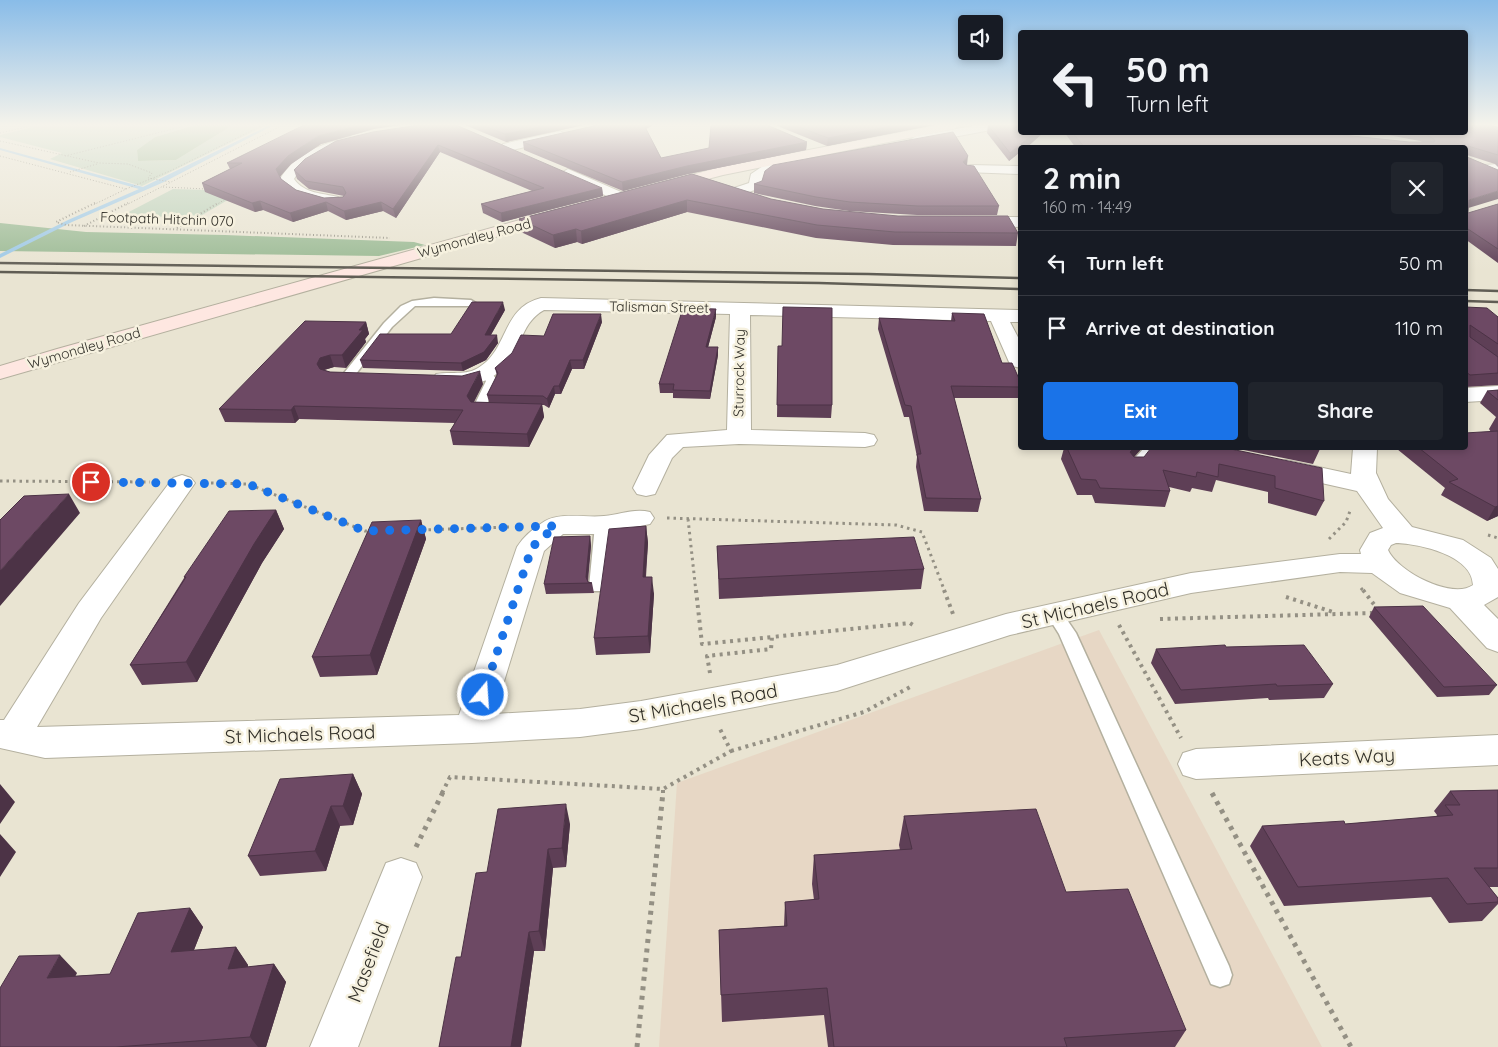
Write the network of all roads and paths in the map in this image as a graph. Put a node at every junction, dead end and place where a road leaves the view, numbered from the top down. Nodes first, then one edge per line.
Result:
1 (75, 174) edge
2 (151, 174) edge
3 (161, 174) edge
4 (188, 174) edge
5 (290, 174) edge
6 (569, 174) edge
7 (717, 174) edge
8 (761, 174) edge
9 (148, 178) junction
10 (693, 179) junction
11 (172, 182) junction
12 (163, 187) junction
13 (212, 189) edge
14 (126, 190) junction
15 (732, 193) junction
16 (232, 195) edge
17 (622, 198) junction
18 (340, 201) edge
19 (756, 201) edge
20 (594, 205) edge
21 (576, 210) edge
22 (963, 222) edge
23 (1018, 222) edge
24 (84, 227) junction
25 (175, 229) junction
26 (444, 245) junction
27 (471, 303) edge
28 (740, 309) junction
29 (998, 316) junction
30 (1018, 316) edge
31 (1018, 358) edge
32 (485, 372) junction
33 (0, 373) edge
34 (350, 376) edge
35 (426, 378) edge
36 (1498, 393) edge
37 (1468, 395) edge
38 (506, 410) edge
39 (738, 437) junction
40 (865, 440) dead end
41 (1149, 450) edge
42 (1364, 450) edge
43 (1261, 462) edge
44 (1134, 466) edge
45 (0, 482) edge
46 (182, 483) junction
47 (646, 488) dead end
48 (1359, 495) junction
49 (640, 518) joint
50 (688, 518) junction
51 (603, 525) junction
52 (556, 526) junction
53 (413, 530) edge
54 (375, 531) edge
55 (1403, 534) junction
56 (1327, 542) dead end
57 (1380, 564) junction
58 (1492, 574) edge
59 (597, 587) dead end
60 (1458, 598) junction
61 (1381, 613) edge
62 (1055, 615) junction
63 (1154, 619) dead end
64 (955, 620) dead end
65 (1125, 620) dead end
66 (916, 626) dead end
67 (772, 637) junction
68 (1498, 640) edge
69 (712, 681) dead end
70 (864, 712) dead end
71 (720, 728) dead end
72 (472, 729) junction
73 (6, 736) edge
74 (1498, 750) edge
75 (730, 751) junction
76 (1196, 764) junction
77 (663, 789) junction
78 (401, 877) joint
79 (1220, 975) dead end
80 (334, 1047) edge
81 (637, 1047) edge
82 (1351, 1047) edge

1 - 14 path
2 - 9 path
3 - 9 path
4 - 11 path, Footpath Hitchin 070
5 - 18 street
6 - 17 street
7 - 10 street
8 - 15 street
9 - 11 path
9 - 14 path
10 - 15 street
10 - 17 street
11 - 12 path, Footpath Hitchin 070
12 - 13 path
12 - 24 path, Footpath Hitchin 070
14 - 24 path
15 - 19 street
16 - 25 path
17 - 20 street
21 - 26 street, Wymondley Road
22 - 23 street
24 - 25 path, Footpath Hitchin 070
25 - 26 path, Footpath Hitchin 070
26 - 33 street, Wymondley Road
27 - 34 lane
28 - 29 street, Talisman Street
28 - 32 street, Talisman Street
28 - 39 street, Sturrock Way
29 - 30 street, Talisman Street
29 - 31 street
32 - 35 street, Talisman Street
32 - 38 lane
36 - 37 street
39 - 40 street, Sturrock Way
39 - 47 street, Sturrock Way
41 - 44 lane
42 - 48 street
43 - 48 street
45 - 46 path
46 - 54 path
46 - 73 street, St Michaels Road
48 - 55 street
48 - 56 path
49 - 50 path
49 - 51 street
50 - 64 path
50 - 67 path
51 - 52 street
51 - 59 lane
52 - 53 path
52 - 72 street
55 - 57 street
55 - 58 street
57 - 60 street
57 - 62 street, St Michaels Road
58 - 60 street
60 - 68 street
61 - 63 path
62 - 72 street, St Michaels Road
62 - 79 lane
65 - 76 path
66 - 67 path
67 - 69 path
70 - 75 path
71 - 75 path
72 - 73 street, St Michaels Road
74 - 76 street, Keats Way
75 - 77 path
76 - 82 path
77 - 78 path
77 - 81 path
78 - 80 street, Masefield

